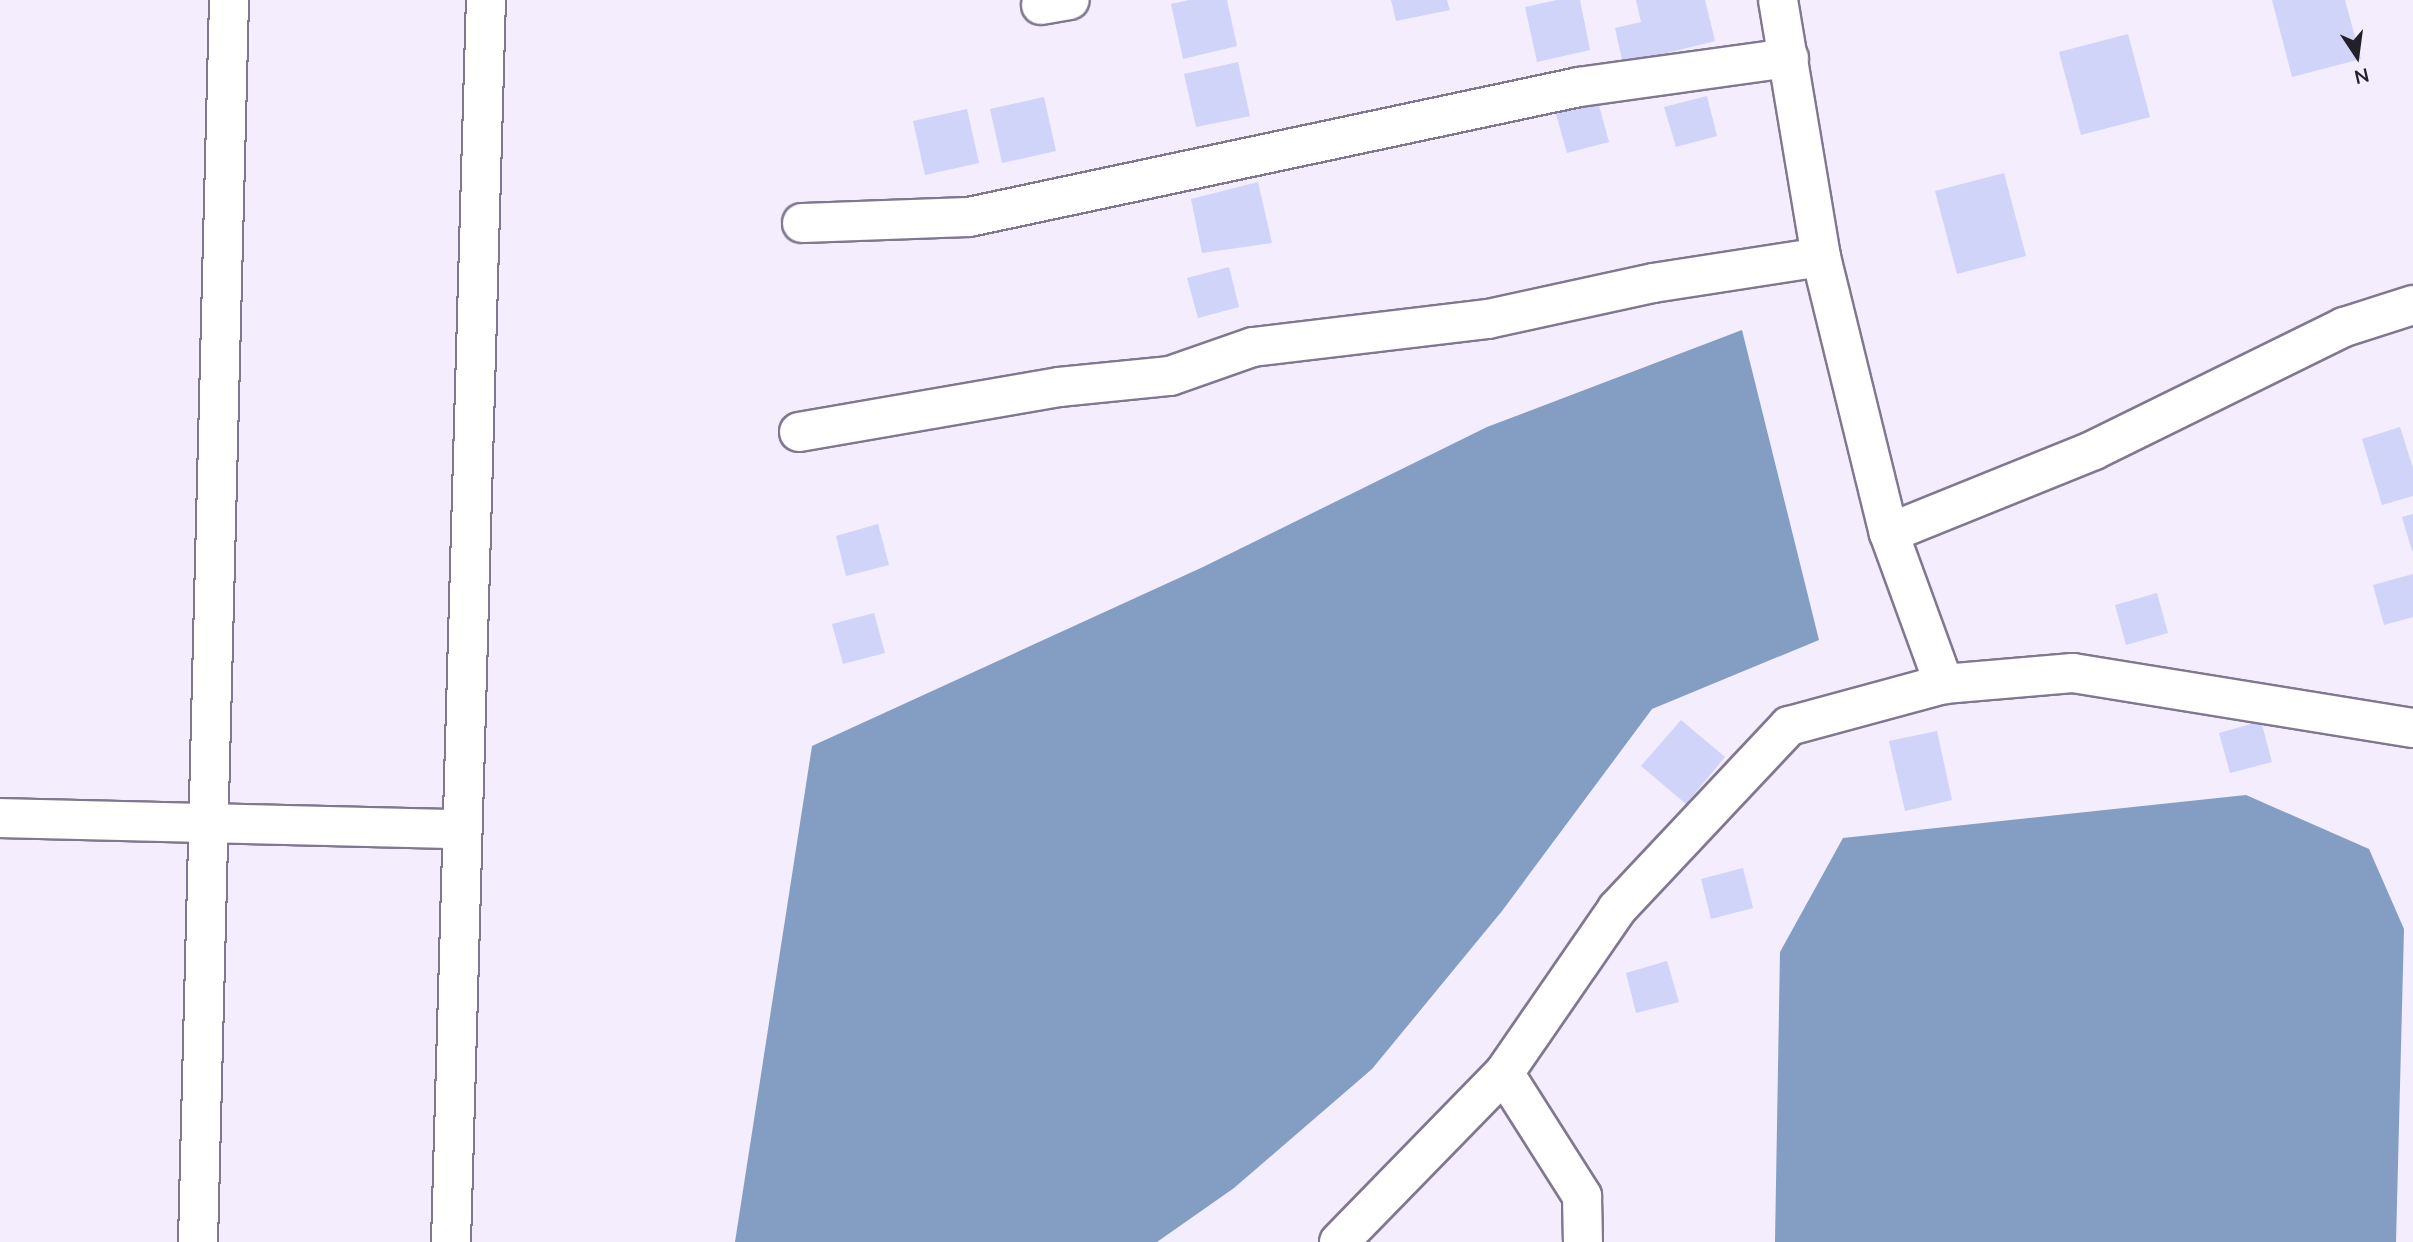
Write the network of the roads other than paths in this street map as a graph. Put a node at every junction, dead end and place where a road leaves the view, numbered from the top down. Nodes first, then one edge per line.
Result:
1 (229, 0) edge
2 (486, 0) edge
3 (1778, 0) edge
4 (1789, 58) junction
5 (802, 223) dead end
6 (1821, 257) junction
7 (2413, 305) edge
8 (799, 432) dead end
9 (1889, 533) junction
10 (1944, 684) junction
11 (2413, 728) edge
12 (0, 818) edge
13 (208, 823) junction
14 (462, 830) junction
15 (1504, 1073) junction
16 (198, 1242) edge
17 (450, 1242) edge
18 (1339, 1242) edge
19 (1583, 1242) edge

1 - 13 street
2 - 14 street
3 - 4 street
4 - 5 street
4 - 6 street
6 - 8 street
6 - 9 street
7 - 9 street
9 - 10 street
10 - 11 street
10 - 15 street
12 - 13 street
13 - 14 street
13 - 16 street
14 - 17 street
15 - 18 street
15 - 19 street

